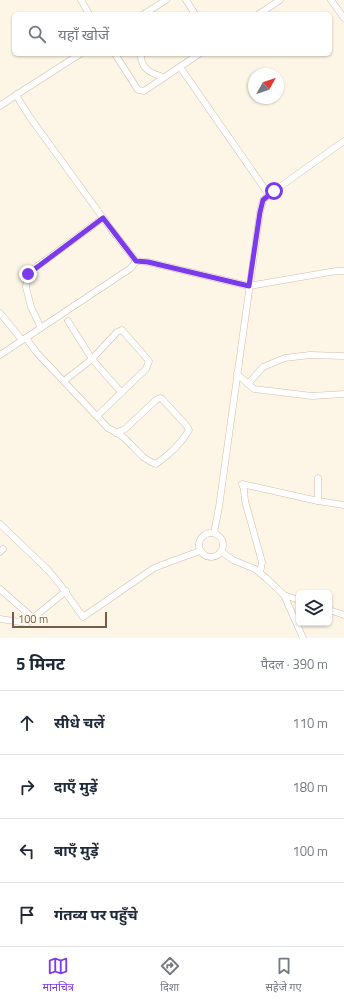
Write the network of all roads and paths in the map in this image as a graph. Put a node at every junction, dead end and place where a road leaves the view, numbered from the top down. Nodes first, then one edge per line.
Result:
1 (81, 0) edge
2 (166, 0) edge
3 (186, 0) edge
4 (280, 0) edge
5 (331, 0) edge
6 (88, 12) edge
7 (147, 12) edge
8 (193, 12) edge
9 (262, 12) edge
10 (344, 18) edge
11 (77, 56) edge
12 (115, 56) edge
13 (140, 56) edge
14 (195, 56) edge
15 (180, 67) junction
16 (164, 77) junction
17 (16, 95) junction
18 (0, 106) edge
19 (344, 141) edge
20 (269, 195) junction
21 (103, 218) junction
22 (136, 261) junction
23 (344, 271) edge
24 (249, 286) junction
25 (0, 313) edge
26 (68, 321) dead end
27 (41, 328) junction
28 (24, 339) junction
29 (0, 355) edge
30 (344, 356) edge
31 (92, 359) junction
32 (237, 374) junction
33 (64, 381) junction
34 (248, 384) junction
35 (121, 392) junction
36 (344, 394) edge
37 (97, 416) junction
38 (116, 433) junction
39 (318, 478) dead end
40 (318, 501) junction
41 (344, 505) edge
42 (0, 524) edge
43 (214, 533) junction
44 (200, 551) junction
45 (222, 552) junction
46 (260, 573) junction
47 (0, 589) edge
48 (66, 591) junction
49 (284, 595) junction
50 (296, 599) edge
51 (332, 611) edge
52 (344, 616) edge
53 (33, 618) junction
54 (0, 619) edge
55 (303, 638) edge

1 - 6 street
2 - 7 street
3 - 8 street
4 - 9 street
5 - 10 street
11 - 17 street
12 - 16 street
13 - 16 street
14 - 15 street
15 - 16 street
15 - 20 street
17 - 18 street
17 - 21 street
19 - 20 street
20 - 24 street
21 - 22 street
21 - 27 street
22 - 24 street
22 - 27 street
23 - 24 street
24 - 32 street
25 - 28 street
26 - 31 street
27 - 28 street
28 - 29 street
28 - 33 street
30 - 34 street
31 - 33 street
31 - 35 street
31 - 35 street
32 - 34 street
32 - 43 street
33 - 37 street
34 - 36 street
35 - 37 street
37 - 38 street
38 - 38 street
39 - 40 street
40 - 41 street
40 - 46 street
42 - 48 street
43 - 44 street
43 - 45 street
44 - 45 street
44 - 48 street
45 - 46 street
46 - 49 street
47 - 53 street
48 - 53 street
49 - 50 street
49 - 55 street
51 - 52 street
53 - 54 street

